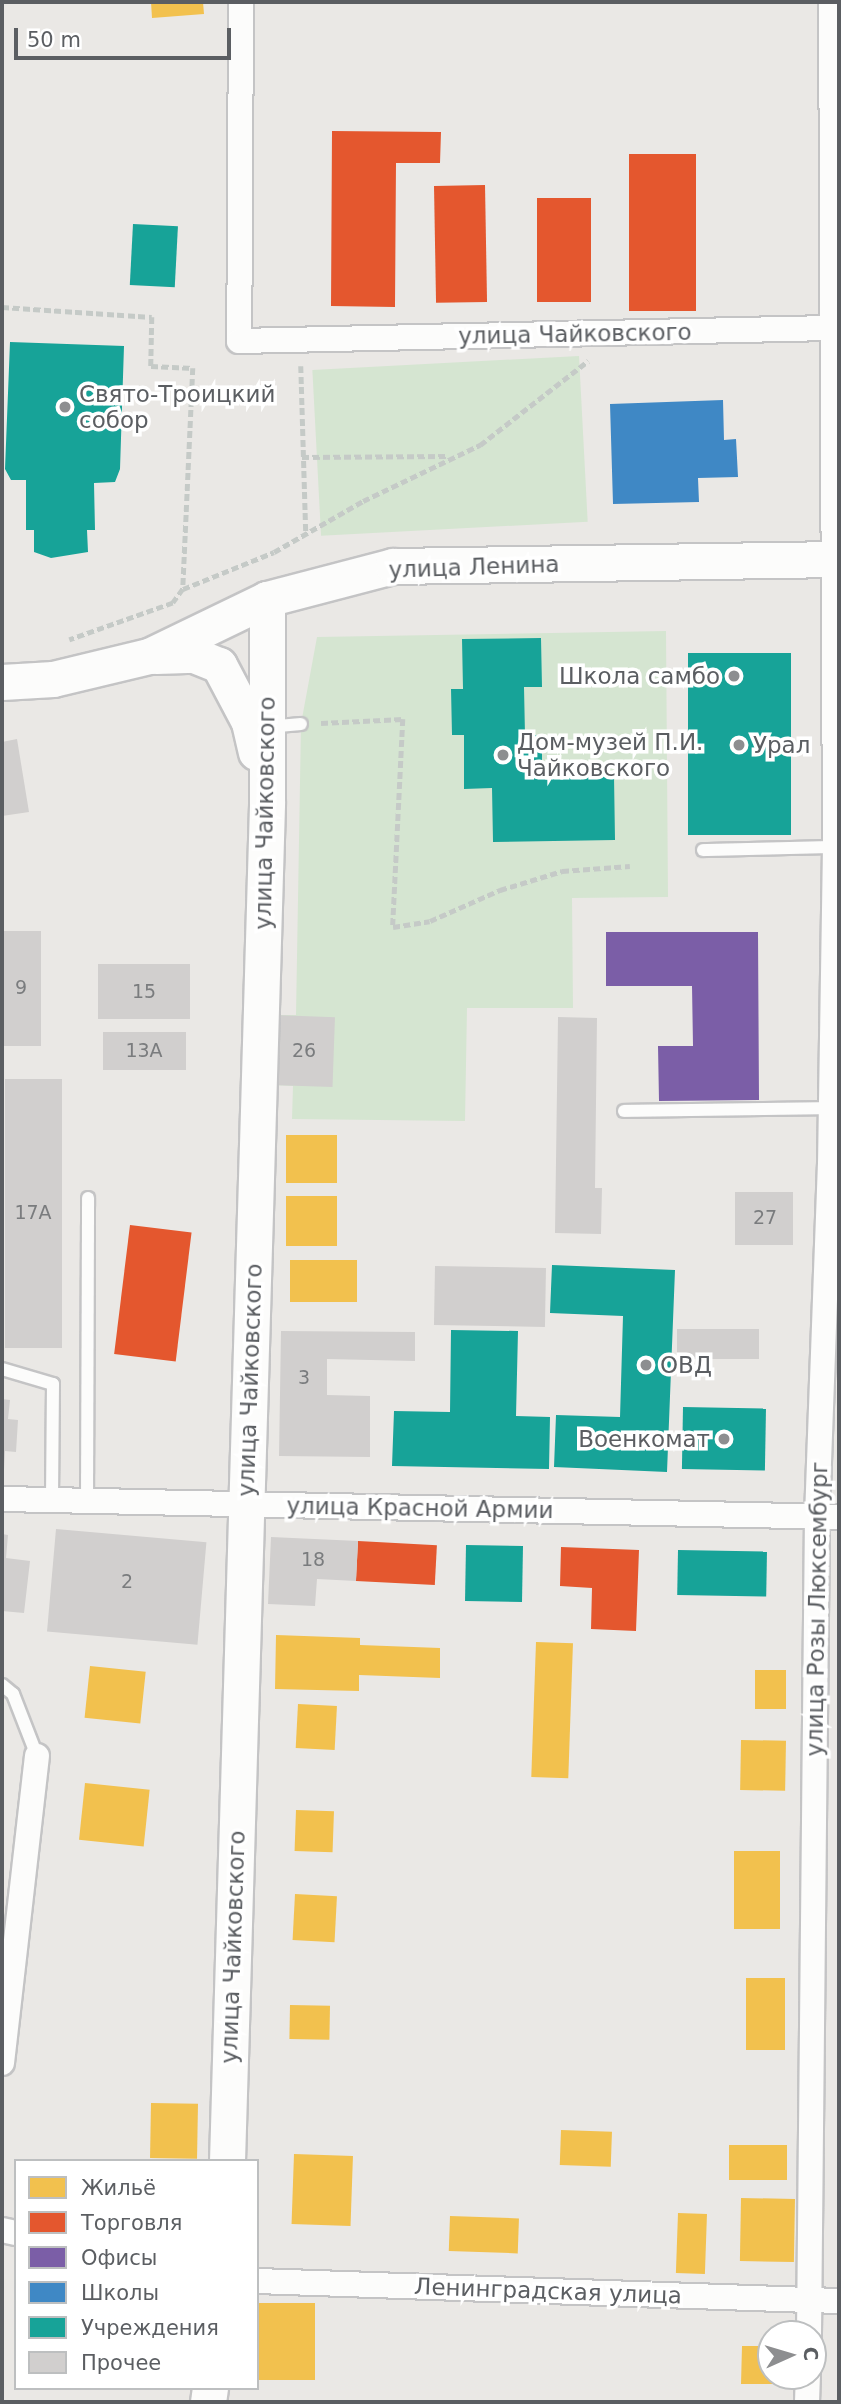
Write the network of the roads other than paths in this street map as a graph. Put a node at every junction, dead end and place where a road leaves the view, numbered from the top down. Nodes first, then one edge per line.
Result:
1 (241, 2) edge
2 (831, 2) edge
3 (830, 328) junction
4 (836, 559) edge
5 (267, 599) junction
6 (149, 656) junction
7 (2, 682) edge
8 (267, 802) junction
9 (835, 847) junction
10 (703, 850) dead end
11 (831, 1108) junction
12 (624, 1111) dead end
13 (835, 1165) edge
14 (88, 1198) dead end
15 (2, 1369) edge
16 (2, 1499) edge
17 (52, 1501) junction
18 (87, 1502) junction
19 (246, 1504) junction
20 (828, 1517) edge
21 (2, 1685) edge
22 (37, 1756) joint
23 (2, 2063) edge
24 (227, 2159) edge
25 (259, 2281) edge
26 (809, 2299) junction
27 (839, 2301) edge
28 (809, 2320) edge

1 - 3 street, улица Чайковского
2 - 3 street, улица Розы Люксембург
3 - 4 street, улица Розы Люксембург
4 - 5 main road, улица Ленина
4 - 9 street, улица Розы Люксембург
5 - 6 main road, улица Ленина
5 - 8 main road, улица Чайковского
6 - 7 main road, улица Ленина
6 - 8 main road
8 - 19 main road, улица Чайковского
9 - 10 lane
9 - 11 street, улица Розы Люксембург
11 - 12 lane
11 - 13 street, улица Розы Люксембург
13 - 20 street, улица Розы Люксембург
14 - 18 lane
15 - 17 lane
16 - 17 street, улица Красной Армии
17 - 18 street, улица Красной Армии
18 - 19 street, улица Красной Армии
19 - 20 street, улица Красной Армии
19 - 24 main road, улица Чайковского
20 - 26 street, улица Розы Люксембург
21 - 22 lane
22 - 23 street
25 - 26 street, Ленинградская улица
26 - 27 street, Ленинградская улица
26 - 28 street, улица Розы Люксембург

